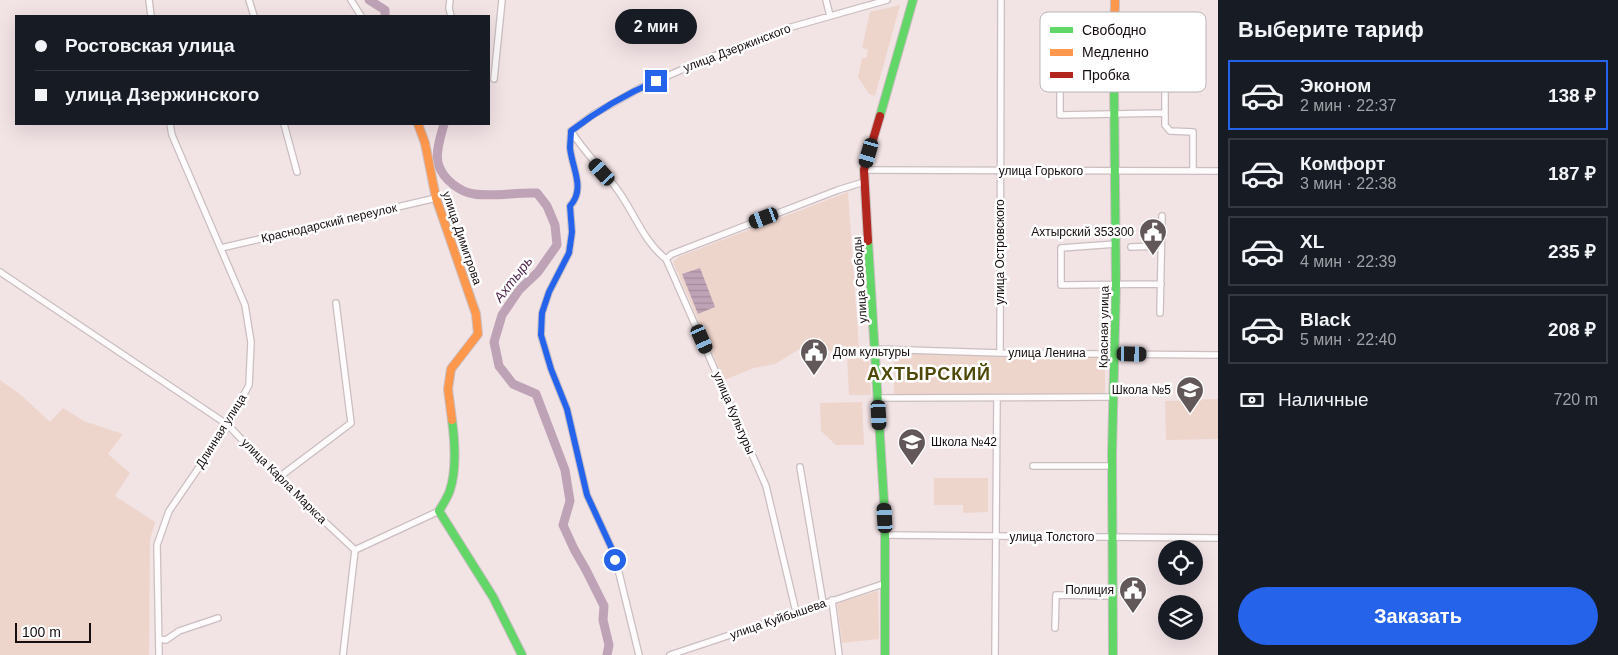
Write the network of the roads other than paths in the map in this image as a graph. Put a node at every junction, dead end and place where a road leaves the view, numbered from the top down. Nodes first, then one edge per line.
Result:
1 (149, 0) edge
2 (249, 0) edge
3 (351, 0) edge
4 (450, 0) edge
5 (502, 0) edge
6 (826, 0) edge
7 (887, 0) edge
8 (913, 0) edge
9 (1002, 0) edge
10 (151, 15) edge
11 (254, 15) edge
12 (360, 15) edge
13 (451, 15) edge
14 (830, 16) junction
15 (491, 77) edge
16 (1060, 92) edge
17 (1114, 92) edge
18 (1165, 92) edge
19 (1114, 114) junction
20 (1165, 114) junction
21 (170, 125) edge
22 (284, 125) edge
23 (418, 125) edge
24 (571, 131) junction
25 (864, 170) junction
26 (1001, 171) junction
27 (1115, 171) junction
28 (1193, 171) junction
29 (1218, 171) edge
30 (297, 172) dead end
31 (864, 182) junction
32 (436, 198) junction
33 (1162, 216) dead end
34 (1116, 244) junction
35 (1161, 246) junction
36 (1131, 247) dead end
37 (221, 248) junction
38 (666, 259) junction
39 (0, 272) edge
40 (1116, 284) junction
41 (1161, 284) junction
42 (336, 304) dead end
43 (1160, 313) dead end
44 (876, 349) junction
45 (1000, 353) junction
46 (1115, 353) junction
47 (1218, 355) edge
48 (1113, 397) junction
49 (878, 398) junction
50 (997, 398) junction
51 (228, 425) junction
52 (1033, 466) dead end
53 (1113, 466) junction
54 (800, 467) dead end
55 (278, 478) junction
56 (439, 511) junction
57 (885, 535) junction
58 (996, 537) junction
59 (1112, 537) junction
60 (1218, 538) edge
61 (354, 550) junction
62 (886, 583) junction
63 (1113, 596) junction
64 (832, 600) junction
65 (823, 603) junction
66 (796, 612) junction
67 (218, 618) dead end
68 (1056, 628) dead end
69 (159, 639) junction
70 (159, 655) edge
71 (343, 655) edge
72 (522, 655) edge
73 (638, 655) edge
74 (670, 655) edge
75 (839, 655) edge
76 (885, 655) edge
77 (995, 655) edge
78 (1112, 655) edge

1 - 10 street
2 - 11 street
3 - 12 street
4 - 13 street
5 - 15 street
6 - 14 street
7 - 14 street, улица Дзержинского
8 - 25 street, улица Свободы
9 - 26 street, улица Островского
14 - 24 street, улица Дзержинского
16 - 19 street
17 - 19 street, Красная улица
18 - 20 street
19 - 20 street
19 - 27 street, Красная улица
20 - 28 street
21 - 37 street, Длинная улица
22 - 30 street
23 - 32 street, улица Димитрова
24 - 38 street, улица Культуры
24 - 73 street
25 - 26 street, улица Горького
25 - 31 street, улица Свободы
26 - 27 street, улица Горького
26 - 45 street, улица Островского
27 - 28 street, улица Горького
27 - 34 street, Красная улица
28 - 29 street, улица Горького
31 - 38 street
31 - 44 street, улица Свободы
32 - 37 street, Краснодарский переулок
32 - 56 street, улица Димитрова
33 - 35 street
34 - 40 street, Красная улица
34 - 40 street
35 - 36 street
35 - 41 street
37 - 51 street, Длинная улица
38 - 66 street, улица Культуры
39 - 51 street, улица Карла Маркса
40 - 41 street
40 - 46 street, Красная улица
41 - 43 street
42 - 55 street
44 - 45 street, улица Ленина
44 - 49 street, улица Свободы
45 - 46 street, улица Ленина
46 - 47 street, улица Ленина
46 - 48 street, Красная улица
48 - 50 street
48 - 53 street, Красная улица
49 - 50 street
49 - 57 street, улица Свободы
50 - 58 street
51 - 55 street, улица Карла Маркса
51 - 69 street, Длинная улица
52 - 53 street
53 - 59 street, Красная улица
54 - 65 street
55 - 61 street, улица Карла Маркса
56 - 61 street
56 - 72 street
57 - 58 street, улица Толстого
57 - 62 street, улица Свободы
58 - 59 street, улица Толстого
58 - 77 street
59 - 60 street, улица Толстого
59 - 63 street, Красная улица
61 - 71 street
62 - 64 street, улица Куйбышева
62 - 76 street, улица Свободы
63 - 68 street
63 - 78 street, Красная улица
64 - 65 street, улица Куйбышева
64 - 75 street
65 - 66 street, улица Куйбышева
66 - 74 street, улица Куйбышева
67 - 69 street
69 - 70 street, Длинная улица

